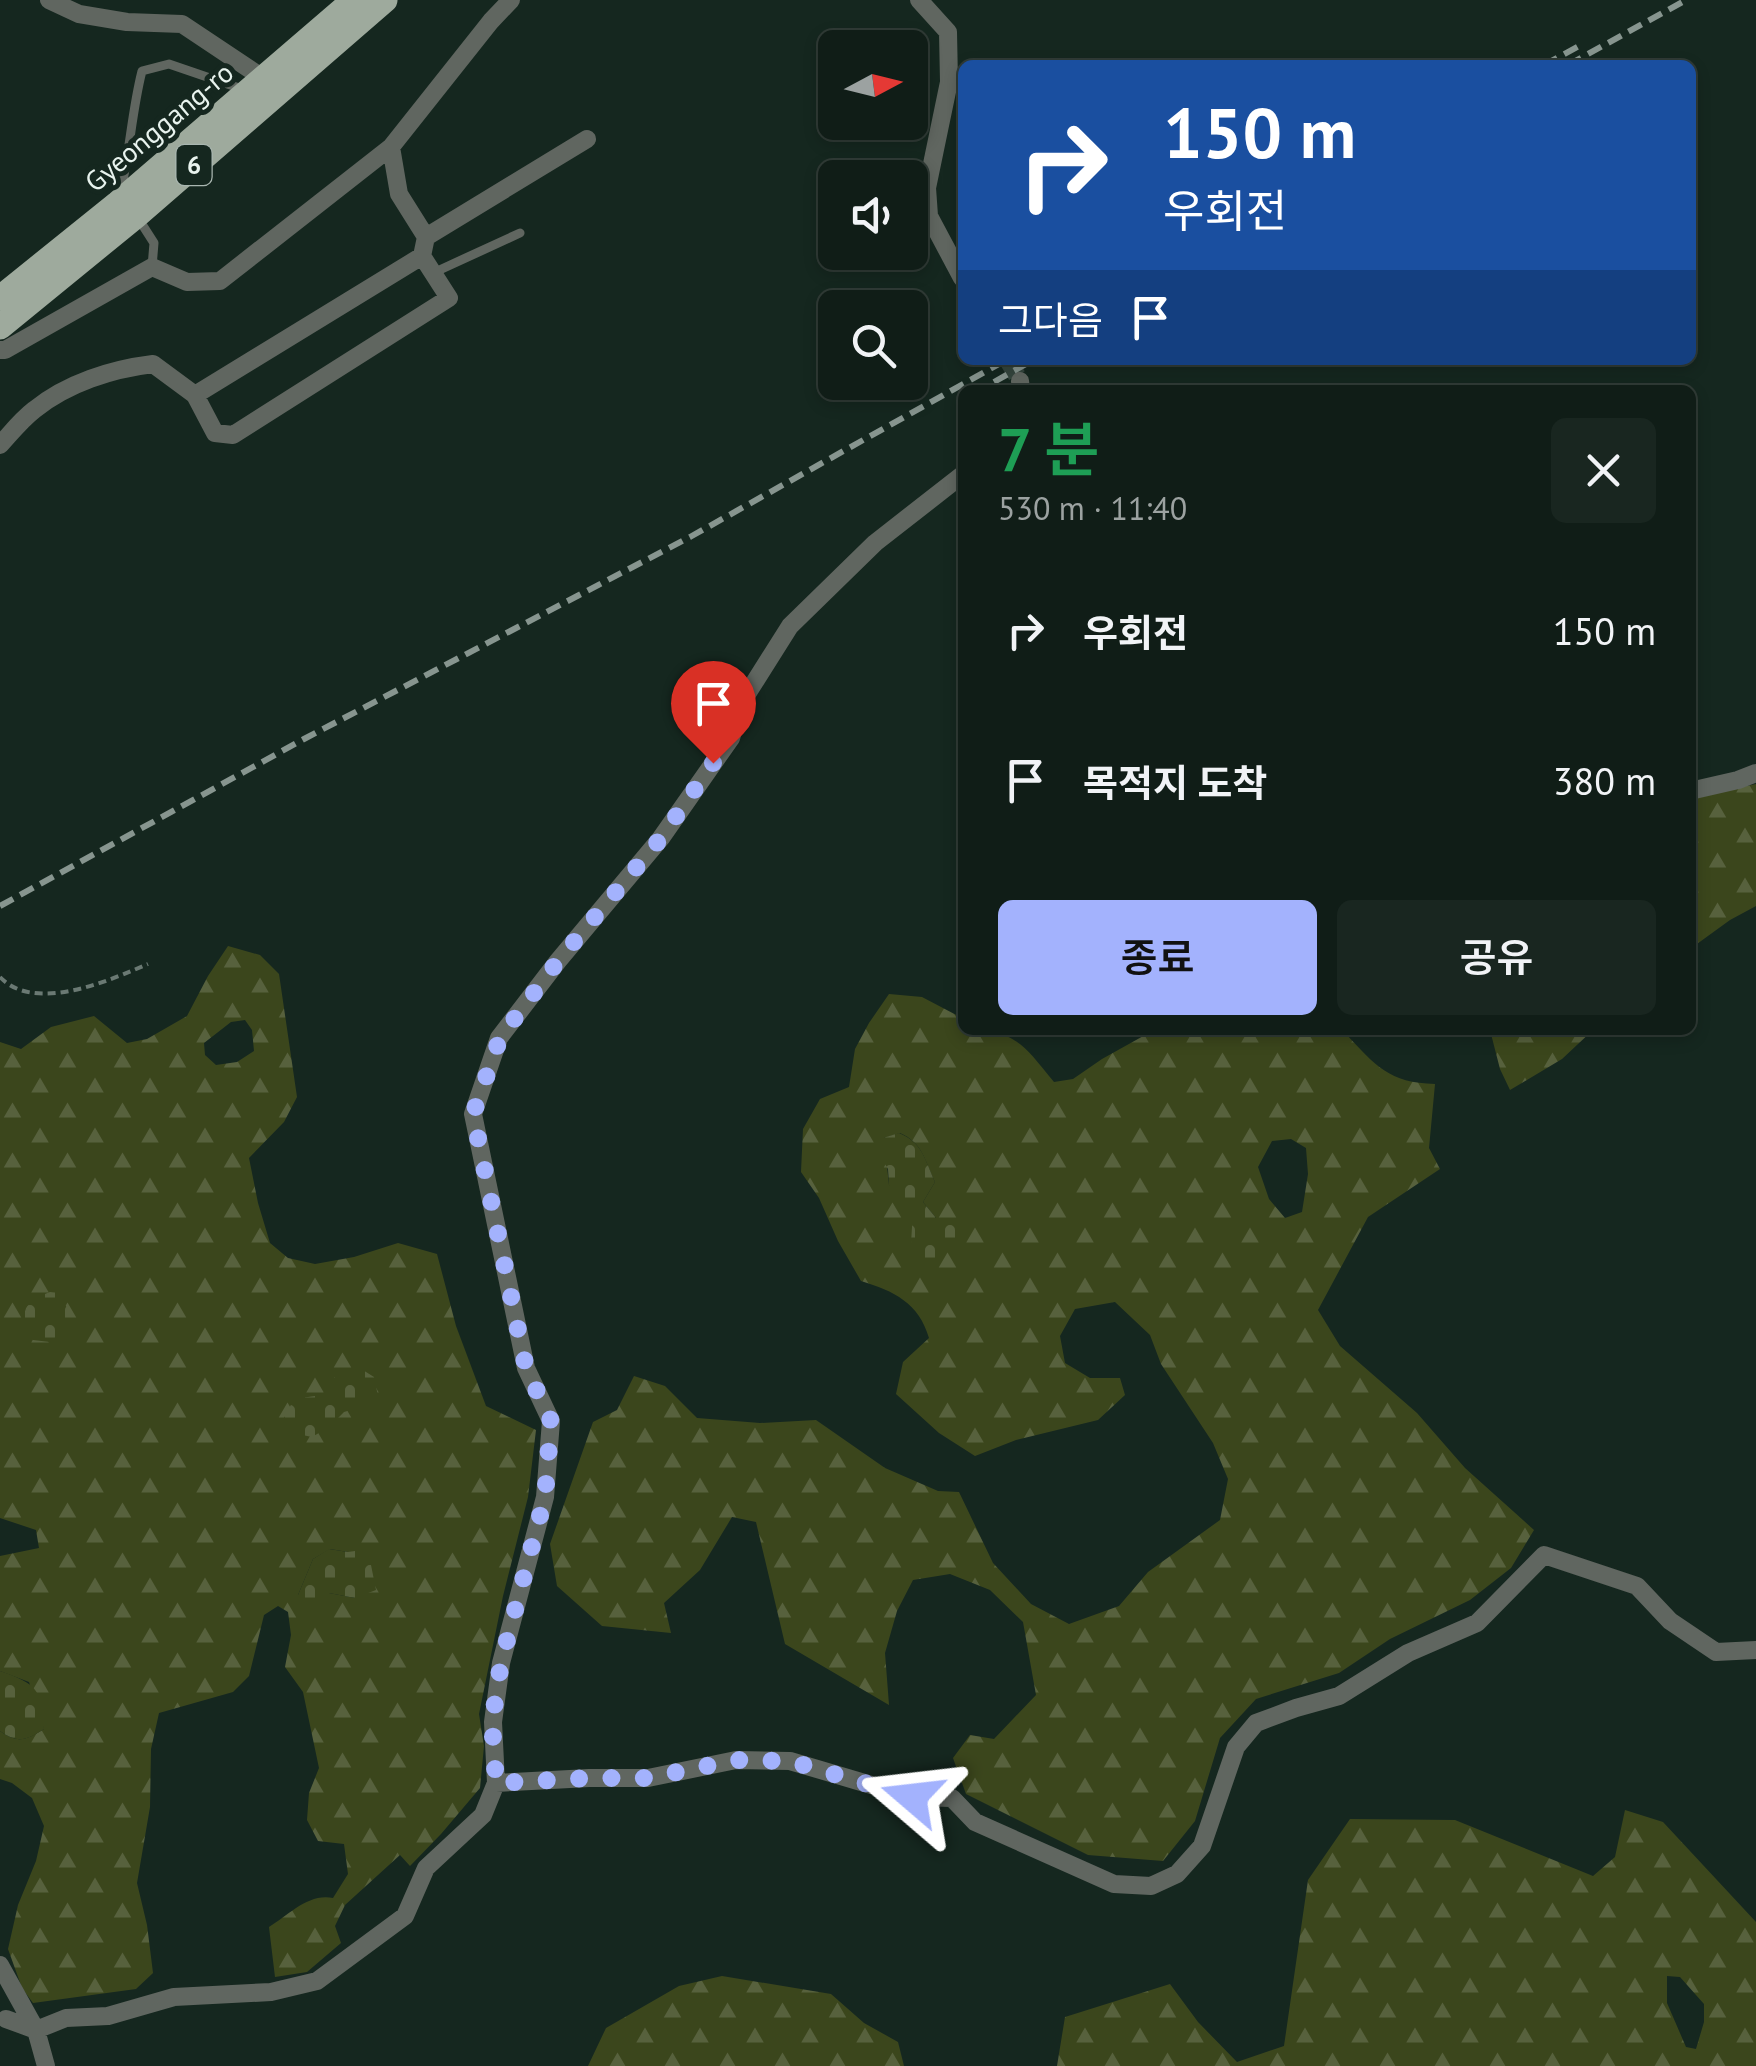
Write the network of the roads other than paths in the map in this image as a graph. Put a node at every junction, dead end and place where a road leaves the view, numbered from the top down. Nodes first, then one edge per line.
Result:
1 (49, 0) edge
2 (354, 0) edge
3 (386, 0) edge
4 (511, 0) edge
5 (919, 0) edge
6 (255, 84) junction
7 (587, 139) dead end
8 (391, 147) junction
9 (127, 209) junction
10 (520, 234) dead end
11 (426, 236) junction
12 (422, 256) junction
13 (152, 267) junction
14 (958, 271) edge
15 (433, 273) junction
16 (0, 298) edge
17 (0, 327) edge
18 (0, 350) edge
19 (195, 394) junction
20 (0, 445) edge
21 (958, 478) edge
22 (1756, 772) edge
23 (1696, 790) edge
24 (1756, 1650) edge
25 (496, 1783) junction
26 (0, 1965) edge
27 (6, 2019) dead end
28 (36, 2030) junction
29 (46, 2066) edge

1 - 6 street
2 - 6 main road, Gyeonggang-ro / 6
3 - 9 main road, Gyeonggang-ro / 6
4 - 8 street
5 - 14 street
6 - 9 main road, Gyeonggang-ro / 6
6 - 9 lane
7 - 11 street
8 - 11 street
8 - 13 street
9 - 13 lane
9 - 16 main road, Gyeonggang-ro / 6
9 - 17 main road, Gyeonggang-ro / 6
10 - 15 lane
11 - 12 street
12 - 15 street
12 - 19 street
13 - 18 street
15 - 19 street
19 - 20 street
21 - 25 street
22 - 23 street
24 - 25 street
25 - 28 street
26 - 28 street
27 - 28 street
28 - 29 street

